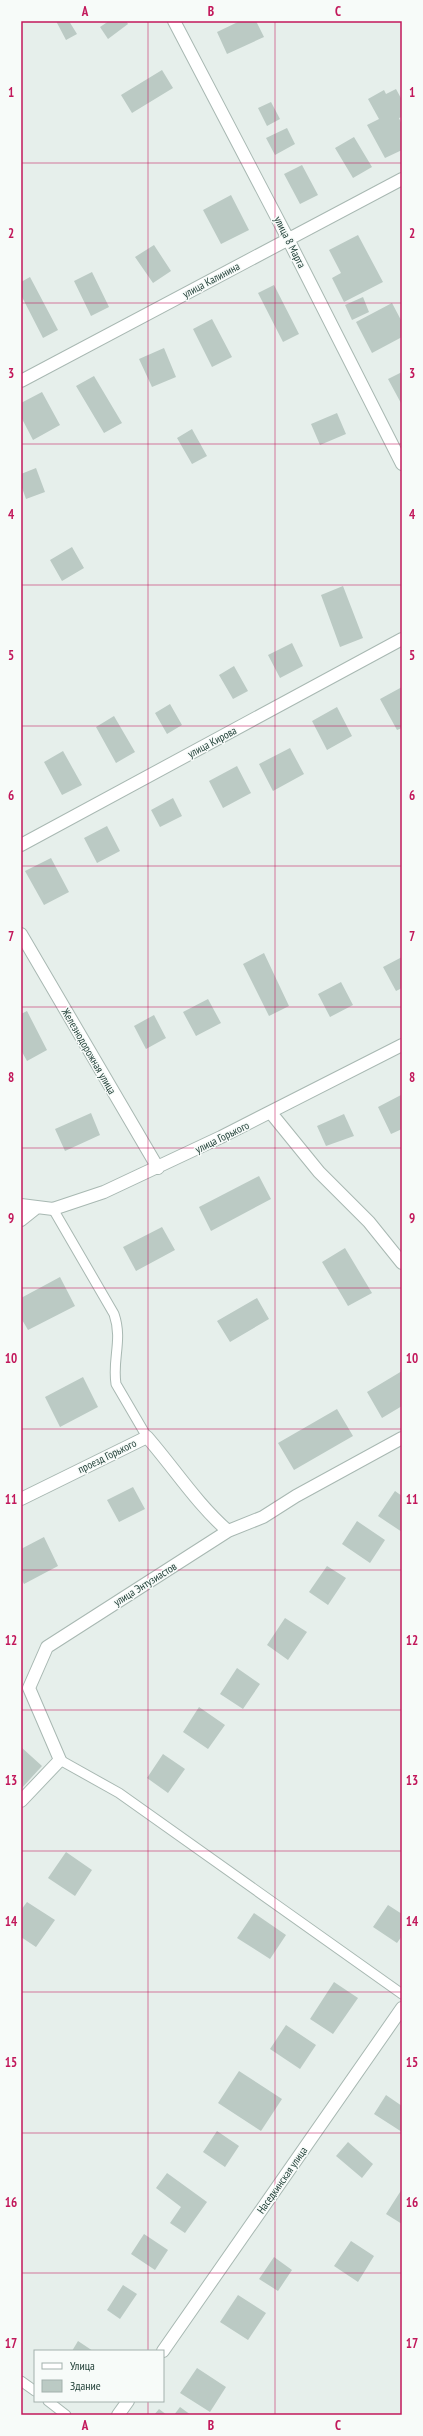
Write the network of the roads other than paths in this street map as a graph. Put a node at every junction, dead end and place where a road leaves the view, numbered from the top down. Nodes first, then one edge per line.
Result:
1 (174, 21) edge
2 (402, 179) edge
3 (288, 239) junction
4 (21, 381) edge
5 (402, 464) edge
6 (402, 639) edge
7 (21, 845) edge
8 (21, 934) edge
9 (402, 1045) edge
10 (271, 1113) junction
11 (158, 1168) junction
12 (21, 1205) edge
13 (36, 1208) junction
14 (53, 1209) junction
15 (21, 1220) edge
16 (402, 1262) edge
17 (147, 1437) junction
18 (402, 1438) edge
19 (21, 1499) edge
20 (228, 1531) junction
21 (60, 1760) junction
22 (21, 1801) edge
23 (402, 1994) edge
24 (402, 2008) edge
25 (164, 2350) edge
26 (21, 2381) edge
27 (34, 2390) edge
28 (49, 2402) edge
29 (127, 2402) edge
30 (66, 2415) edge
31 (118, 2415) edge

1 - 3 street, улица 8 Марта
2 - 3 street, улица Калинина
3 - 4 street, улица Калинина
3 - 5 street, улица 8 Марта
6 - 7 street, улица Кирова
8 - 11 street, Железнодорожная улица
9 - 10 street, улица Горького
10 - 11 street, улица Горького
10 - 16 street
11 - 14 street, улица Горького
12 - 13 street, улица Горького
13 - 14 street, улица Горького
13 - 15 street
14 - 17 lane
17 - 19 street, проезд Горького
17 - 20 street, проезд Горького
18 - 20 street, улица Энтузиастов
20 - 21 street, улица Энтузиастов
21 - 22 street
21 - 23 lane
24 - 25 street, Наседкинская улица
26 - 27 lane
28 - 30 lane
29 - 31 street

